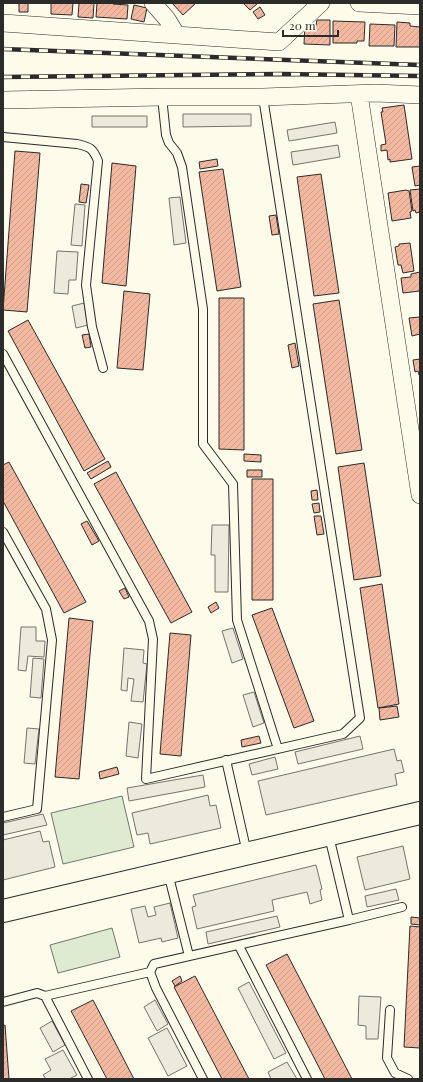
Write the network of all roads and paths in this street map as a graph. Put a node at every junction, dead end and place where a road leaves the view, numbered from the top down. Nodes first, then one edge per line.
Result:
1 (152, 3) edge
2 (321, 3) edge
3 (359, 3) edge
4 (420, 6) edge
5 (3, 23) edge
6 (176, 34) junction
7 (359, 94) junction
8 (420, 95) edge
9 (162, 97) junction
10 (263, 97) junction
11 (3, 100) edge
12 (3, 137) edge
13 (3, 354) edge
14 (103, 368) dead end
15 (420, 495) edge
16 (3, 532) edge
17 (278, 748) junction
18 (226, 760) junction
19 (420, 813) edge
20 (3, 817) edge
21 (328, 835) junction
22 (247, 854) junction
23 (168, 872) junction
24 (402, 907) dead end
25 (3, 911) edge
26 (349, 920) junction
27 (239, 946) junction
28 (189, 956) junction
29 (150, 972) junction
30 (45, 996) junction
31 (3, 1002) edge
32 (390, 1010) dead end
33 (88, 1079) edge
34 (203, 1079) edge
35 (307, 1079) edge
36 (408, 1079) edge

1 - 6 street
2 - 6 street
3 - 4 street
5 - 6 street
7 - 8 street
7 - 10 street
7 - 15 street
9 - 10 street
9 - 11 street
9 - 17 lane
10 - 17 lane
12 - 14 lane
13 - 18 lane
16 - 20 lane
17 - 18 lane
18 - 22 lane
19 - 21 street
21 - 22 street
21 - 26 lane
22 - 23 street
23 - 25 street
23 - 28 lane
24 - 26 lane
26 - 27 lane
27 - 28 lane
27 - 35 lane
28 - 29 lane
29 - 30 lane
29 - 34 lane
30 - 31 lane
30 - 33 lane
32 - 36 lane

